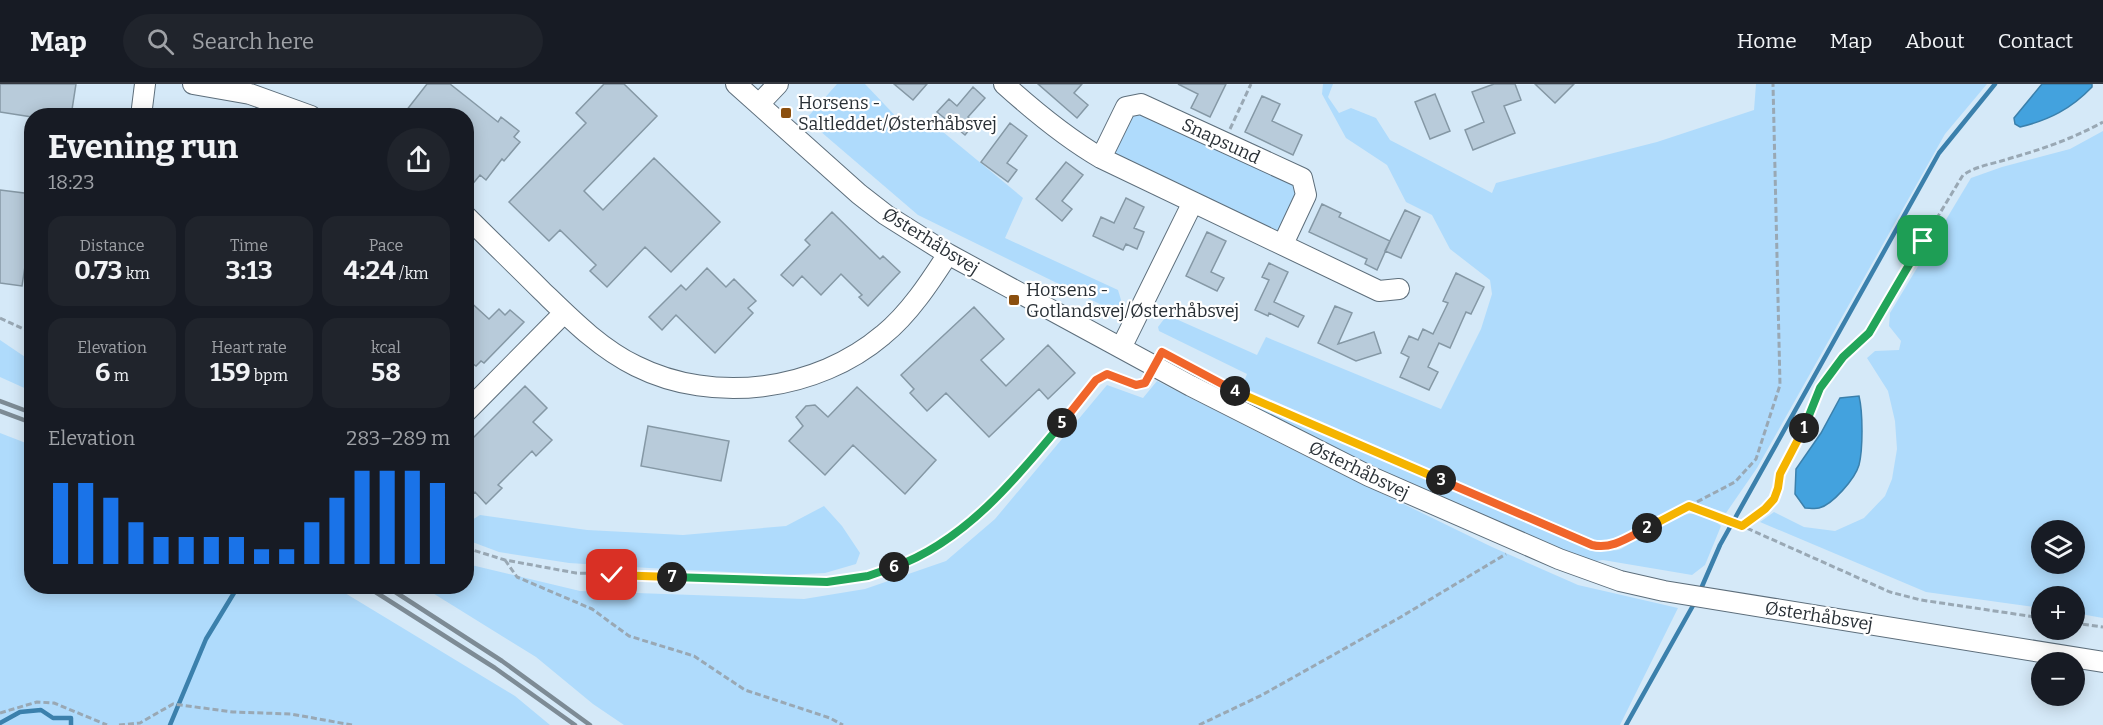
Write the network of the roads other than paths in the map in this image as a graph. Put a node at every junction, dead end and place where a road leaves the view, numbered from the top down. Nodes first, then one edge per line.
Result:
1 (145, 84) edge
2 (193, 84) edge
3 (736, 84) edge
4 (778, 84) edge
5 (1004, 84) edge
6 (759, 104) junction
7 (142, 108) edge
8 (288, 108) edge
9 (1101, 158) junction
10 (1193, 202) junction
11 (474, 224) edge
12 (1283, 244) junction
13 (948, 254) junction
14 (1399, 289) dead end
15 (564, 313) junction
16 (1121, 348) junction
17 (474, 404) edge
18 (2103, 662) edge

1 - 7 street
2 - 8 street
3 - 6 street, Østerhåbsvej
4 - 6 street
5 - 9 street
6 - 13 street, Østerhåbsvej
9 - 10 street
9 - 12 street, Snapsund
10 - 12 street
10 - 16 street
11 - 15 street
12 - 14 street
13 - 15 street
13 - 16 street, Østerhåbsvej
15 - 17 street
16 - 18 street, Østerhåbsvej

